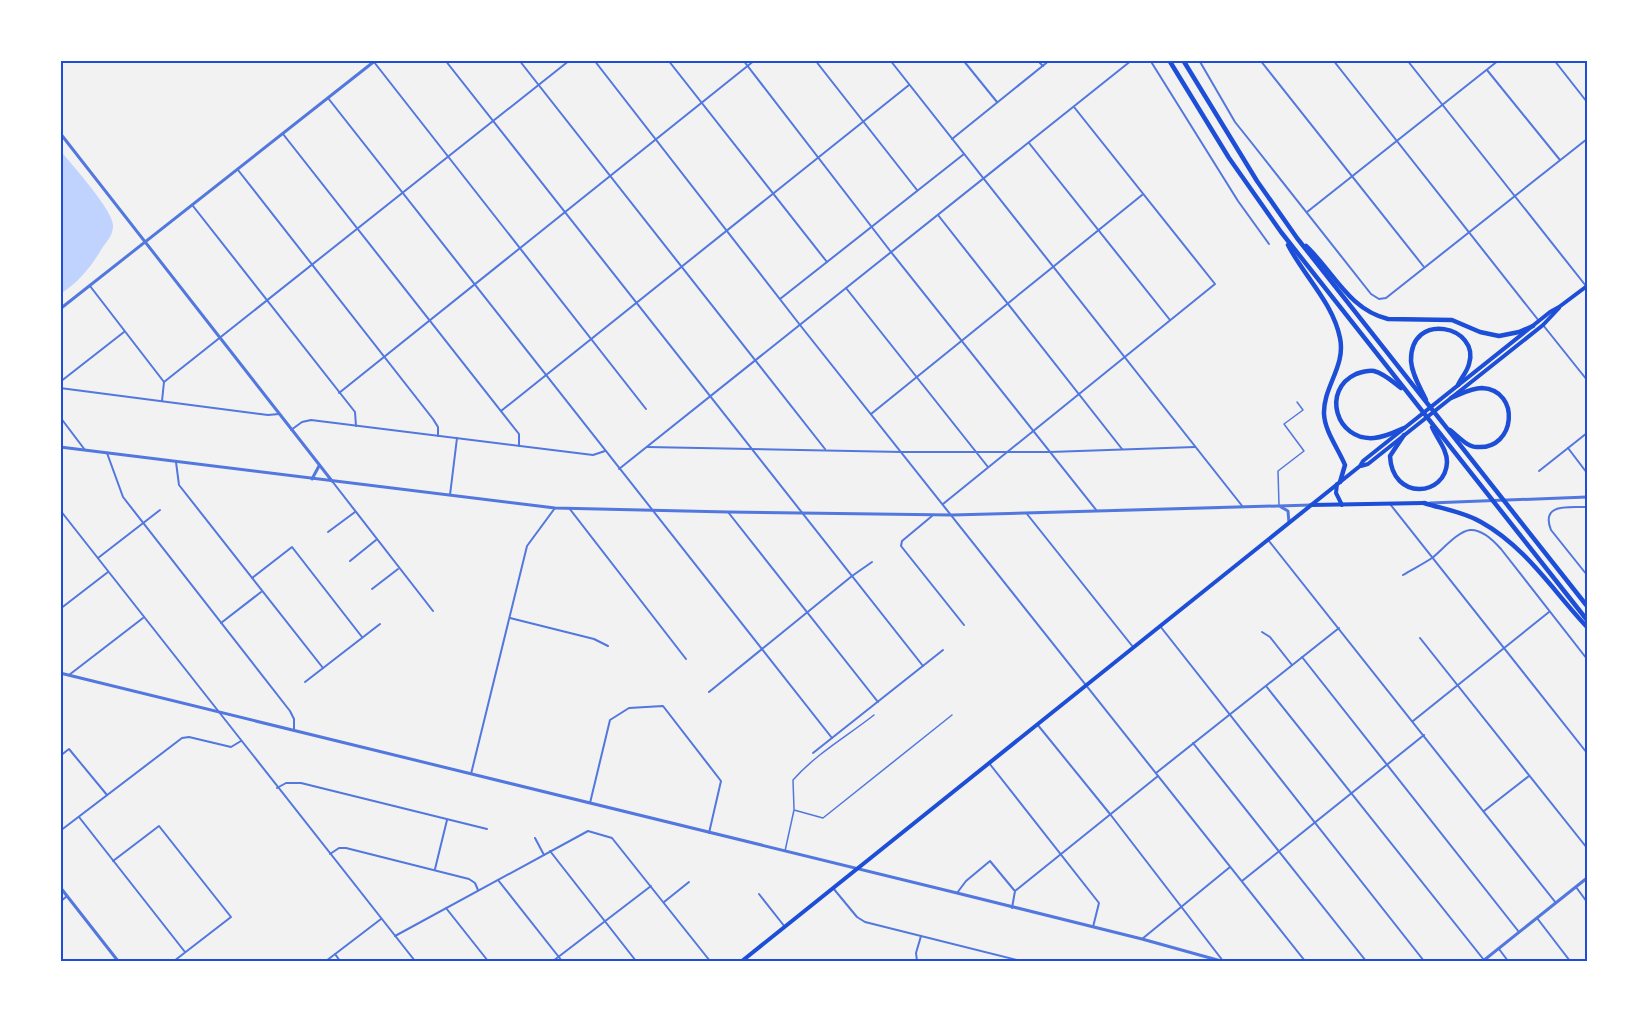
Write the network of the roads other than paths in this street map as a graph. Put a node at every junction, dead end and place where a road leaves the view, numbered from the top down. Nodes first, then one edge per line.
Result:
1 (445, 60) edge
2 (519, 60) edge
3 (570, 60) edge
4 (594, 60) edge
5 (668, 60) edge
6 (743, 60) edge
7 (755, 60) edge
8 (815, 60) edge
9 (890, 60) edge
10 (963, 60) edge
11 (1038, 60) edge
12 (1050, 60) edge
13 (1132, 60) edge
14 (1150, 60) edge
15 (1169, 60) edge
16 (1183, 60) edge
17 (1199, 60) edge
18 (1260, 60) edge
19 (1333, 60) edge
20 (1407, 60) edge
21 (1500, 60) edge
22 (1554, 60) edge
23 (375, 61) edge
24 (748, 66) junction
25 (1042, 66) junction
26 (1487, 70) junction
27 (539, 85) junction
28 (910, 85) junction
29 (328, 98) junction
30 (997, 102) junction
31 (1587, 102) edge
32 (702, 103) junction
33 (1443, 105) junction
34 (1074, 107) junction
35 (494, 121) junction
36 (863, 122) junction
37 (60, 133) edge
38 (283, 134) junction
39 (952, 139) junction
40 (1587, 139) edge
41 (656, 140) junction
42 (1397, 141) junction
43 (1029, 142) junction
44 (964, 154) junction
45 (448, 157) junction
46 (819, 157) junction
47 (1560, 160) junction
48 (238, 170) junction
49 (610, 176) junction
50 (1352, 176) junction
51 (984, 178) junction
52 (917, 190) junction
53 (403, 193) junction
54 (773, 194) junction
55 (1143, 195) junction
56 (1515, 196) junction
57 (193, 206) junction
58 (565, 212) junction
59 (1307, 212) junction
60 (938, 215) junction
61 (872, 227) junction
62 (358, 229) junction
63 (727, 231) junction
64 (1098, 231) junction
65 (1281, 232) junction
66 (1469, 232) junction
67 (1297, 238) junction
68 (145, 244) junction
69 (1269, 244) dead end
70 (520, 248) junction
71 (891, 252) junction
72 (827, 262) junction
73 (312, 266) junction
74 (682, 267) junction
75 (1053, 267) junction
76 (1424, 268) junction
77 (475, 285) junction
78 (90, 286) junction
79 (1587, 286) edge
80 (846, 288) junction
81 (780, 299) junction
82 (267, 302) junction
83 (637, 303) junction
84 (1007, 304) junction
85 (1559, 308) junction
86 (60, 309) edge
87 (430, 320) junction
88 (1170, 320) junction
89 (1539, 321) junction
90 (800, 325) junction
91 (1543, 325) junction
92 (1533, 326) junction
93 (125, 332) junction
94 (220, 339) junction
95 (591, 339) junction
96 (962, 340) junction
97 (384, 357) junction
98 (1125, 357) junction
99 (756, 360) junction
100 (546, 375) junction
101 (916, 376) junction
102 (1587, 380) edge
103 (60, 382) edge
104 (164, 382) junction
105 (1458, 385) junction
106 (60, 388) edge
107 (339, 393) junction
108 (1079, 394) junction
109 (1408, 394) junction
110 (711, 396) junction
111 (1451, 398) junction
112 (162, 401) junction
113 (1443, 401) junction
114 (1297, 402) dead end
115 (1428, 405) junction
116 (646, 409) dead end
117 (501, 411) junction
118 (279, 414) junction
119 (871, 414) junction
120 (60, 417) edge
121 (1430, 422) junction
122 (356, 426) junction
123 (1404, 428) junction
124 (1446, 428) junction
125 (291, 430) junction
126 (1034, 431) junction
127 (1587, 434) edge
128 (1404, 435) junction
129 (438, 436) junction
130 (457, 438) junction
131 (519, 446) junction
132 (60, 447) edge
133 (647, 447) junction
134 (1195, 447) junction
135 (1568, 448) junction
136 (1122, 449) junction
137 (85, 450) junction
138 (752, 450) junction
139 (826, 450) junction
140 (605, 451) junction
141 (1009, 451) junction
142 (977, 452) junction
143 (1050, 452) junction
144 (107, 453) junction
145 (902, 453) junction
146 (176, 462) junction
147 (319, 465) junction
148 (1360, 466) junction
149 (989, 467) junction
150 (619, 469) junction
151 (1539, 471) dead end
152 (1587, 473) edge
153 (312, 479) junction
154 (332, 482) junction
155 (1339, 483) junction
156 (450, 496) junction
157 (1587, 497) edge
158 (1424, 503) junction
159 (943, 504) junction
160 (1389, 504) junction
161 (1311, 505) junction
162 (1342, 505) junction
163 (1243, 507) junction
164 (1279, 507) junction
165 (1587, 507) edge
166 (555, 508) junction
167 (569, 508) junction
168 (60, 510) edge
169 (160, 510) dead end
170 (652, 511) junction
171 (355, 512) junction
172 (728, 512) junction
173 (1099, 512) junction
174 (802, 513) junction
175 (1027, 514) junction
176 (933, 515) junction
177 (952, 515) junction
178 (1289, 523) junction
179 (143, 524) junction
180 (328, 532) dead end
181 (377, 540) junction
182 (1269, 540) junction
183 (98, 558) junction
184 (1431, 558) junction
185 (350, 561) dead end
186 (872, 562) dead end
187 (399, 568) junction
188 (108, 572) junction
189 (1403, 575) dead end
190 (1587, 575) edge
191 (852, 576) junction
192 (252, 578) junction
193 (372, 589) dead end
194 (262, 591) junction
195 (1587, 606) edge
196 (60, 609) edge
197 (433, 611) dead end
198 (1549, 612) junction
199 (806, 613) junction
200 (144, 618) junction
201 (510, 618) junction
202 (1587, 620) edge
203 (221, 623) junction
204 (380, 624) dead end
205 (963, 625) dead end
206 (1160, 626) junction
207 (1587, 627) edge
208 (1339, 628) junction
209 (1262, 632) dead end
210 (363, 637) junction
211 (1420, 638) dead end
212 (608, 646) dead end
213 (1133, 647) junction
214 (1503, 648) junction
215 (760, 649) junction
216 (943, 650) dead end
217 (1302, 657) junction
218 (686, 659) dead end
219 (1587, 659) edge
220 (1292, 665) junction
221 (923, 666) junction
222 (323, 668) junction
223 (60, 673) edge
224 (69, 675) junction
225 (305, 682) dead end
226 (1086, 685) junction
227 (1457, 685) junction
228 (1266, 686) junction
229 (709, 692) dead end
230 (878, 702) junction
231 (218, 713) junction
232 (1230, 714) junction
233 (952, 715) dead end
234 (874, 716) dead end
235 (1413, 721) junction
236 (1037, 724) junction
237 (294, 730) junction
238 (1424, 735) junction
239 (832, 738) junction
240 (241, 741) junction
241 (1193, 743) junction
242 (813, 753) dead end
243 (1587, 753) edge
244 (60, 756) edge
245 (989, 763) junction
246 (1387, 764) junction
247 (471, 774) junction
248 (1157, 774) junction
249 (1530, 776) junction
250 (278, 788) junction
251 (1351, 793) junction
252 (107, 795) junction
253 (590, 803) junction
254 (794, 810) junction
255 (1484, 811) junction
256 (1110, 814) junction
257 (79, 817) junction
258 (447, 820) junction
259 (1315, 822) junction
260 (487, 829) dead end
261 (60, 831) edge
262 (709, 833) junction
263 (535, 838) dead end
264 (1587, 847) edge
265 (550, 851) junction
266 (785, 851) junction
267 (1279, 851) junction
268 (1061, 853) junction
269 (330, 854) junction
270 (544, 855) junction
271 (113, 861) junction
272 (1230, 867) junction
273 (435, 869) junction
274 (857, 869) junction
275 (1587, 878) edge
276 (498, 880) junction
277 (1242, 881) junction
278 (689, 882) dead end
279 (651, 886) junction
280 (60, 887) edge
281 (1576, 887) junction
282 (833, 888) junction
283 (478, 890) junction
284 (1015, 891) junction
285 (957, 893) junction
286 (759, 894) dead end
287 (67, 896) junction
288 (60, 902) edge
289 (664, 902) junction
290 (1587, 902) edge
291 (1556, 903) junction
292 (1182, 906) junction
293 (446, 908) junction
294 (1012, 908) junction
295 (381, 918) junction
296 (1537, 918) junction
297 (605, 921) junction
298 (785, 927) junction
299 (1093, 927) junction
300 (1519, 932) junction
301 (395, 936) junction
302 (921, 936) junction
303 (1142, 939) junction
304 (1499, 949) junction
305 (185, 952) junction
306 (335, 954) junction
307 (1003, 956) junction
308 (559, 957) junction
309 (118, 961) edge
310 (174, 961) edge
311 (326, 961) edge
312 (340, 961) edge
313 (414, 961) edge
314 (488, 961) edge
315 (553, 961) edge
316 (562, 961) edge
317 (636, 961) edge
318 (710, 961) edge
319 (742, 961) edge
320 (917, 961) edge
321 (1001, 961) edge
322 (1021, 961) edge
323 (1222, 961) edge
324 (1305, 961) edge
325 (1366, 961) edge
326 (1424, 961) edge
327 (1484, 961) edge
328 (1508, 961) edge
329 (1570, 961) edge

1 - 35 street
2 - 27 street
3 - 27 street
4 - 41 street
5 - 32 street
6 - 24 street
7 - 24 street
8 - 36 street
9 - 28 street
10 - 30 street
11 - 25 street
12 - 25 street
13 - 34 street
14 - 69 street
15 - 65 highway
16 - 67 highway
17 - 59 street
18 - 50 street
19 - 42 street
20 - 33 street
21 - 26 street
22 - 31 street
23 - 29 street
23 - 45 street
24 - 32 street
24 - 46 street
25 - 30 street
26 - 33 street
26 - 47 street
27 - 35 street
27 - 49 street
28 - 36 street
28 - 39 street
29 - 38 street
29 - 53 street
30 - 39 street
32 - 41 street
32 - 54 street
33 - 42 street
33 - 56 street
34 - 43 street
34 - 55 street
35 - 45 street
35 - 58 street
36 - 46 street
36 - 52 street
37 - 68 street
38 - 48 street
38 - 62 street
39 - 44 street
40 - 47 street
41 - 49 street
41 - 63 street
42 - 50 street
42 - 66 street
43 - 51 street
43 - 64 street
44 - 51 street
44 - 52 street
45 - 53 street
45 - 70 street
46 - 54 street
46 - 61 street
47 - 56 street
48 - 57 street
48 - 73 street
49 - 58 street
49 - 74 street
50 - 59 street
50 - 76 street
51 - 60 street
51 - 75 street
52 - 61 street
53 - 62 street
53 - 77 street
54 - 63 street
54 - 72 street
55 - 64 street
55 - 88 street
56 - 66 street
56 - 79 street
57 - 68 street
57 - 82 street
58 - 70 street
58 - 83 street
59 - 76 street
60 - 71 street
60 - 84 street
61 - 71 street
61 - 72 street
62 - 73 street
62 - 87 street
63 - 74 street
63 - 81 street
64 - 75 street
64 - 88 street
65 - 109 highway
65 - 155 highway
66 - 76 street
66 - 89 street
67 - 92 highway
67 - 115 highway
68 - 78 street
68 - 94 street
70 - 77 street
70 - 95 street
71 - 80 street
71 - 96 street
72 - 81 street
73 - 82 street
73 - 97 street
74 - 83 street
74 - 99 street
75 - 84 street
75 - 98 street
77 - 87 street
77 - 100 street
78 - 86 street
78 - 93 street
79 - 85 main road
80 - 90 street
80 - 101 street
81 - 90 street
82 - 94 street
82 - 107 street
83 - 95 street
83 - 110 street
84 - 96 street
84 - 108 street
85 - 89 main road
85 - 91 main road
87 - 97 street
87 - 117 street
88 - 98 street
89 - 92 main road
90 - 99 street
90 - 119 street
91 - 102 street
91 - 111 main road
92 - 105 main road
93 - 103 street
93 - 104 street
94 - 104 street
94 - 118 street
95 - 100 street
95 - 116 street
96 - 101 street
96 - 126 street
97 - 107 street
97 - 129 street
98 - 108 street
98 - 134 street
99 - 110 street
99 - 139 street
100 - 117 street
100 - 140 street
101 - 119 street
101 - 142 street
104 - 112 street
105 - 113 main road
105 - 115 highway
106 - 112 street
107 - 122 street
108 - 126 street
108 - 136 street
109 - 121 highway
109 - 123 highway
110 - 133 street
110 - 138 street
111 - 113 main road
111 - 124 highway
112 - 118 street
113 - 123 main road
113 - 128 main road
114 - 164 lane
115 - 124 highway
117 - 131 street
118 - 125 street
119 - 145 street
120 - 137 street
121 - 128 highway
121 - 202 highway
122 - 125 street
122 - 129 street
123 - 148 main road
124 - 195 highway
125 - 147 street
126 - 141 street
126 - 143 street
127 - 135 street
128 - 148 main road
129 - 130 street
130 - 131 street
130 - 156 street
131 - 140 street
132 - 137 street
133 - 138 street
133 - 150 street
134 - 136 street
134 - 163 street
135 - 151 street
135 - 152 street
136 - 143 street
137 - 144 street
138 - 139 street
138 - 174 street
139 - 145 street
140 - 150 street
141 - 142 street
141 - 143 street
141 - 149 street
142 - 145 street
142 - 149 street
143 - 173 street
144 - 146 street
144 - 179 street
145 - 159 street
146 - 153 street
146 - 192 street
147 - 153 street
147 - 154 street
148 - 155 main road
149 - 159 street
150 - 170 street
153 - 154 street
154 - 156 street
154 - 171 street
155 - 161 main road
155 - 162 main road
156 - 166 street
157 - 158 street
158 - 160 main road
158 - 207 highway
159 - 177 street
160 - 162 main road
160 - 184 street
161 - 162 main road
161 - 164 street
161 - 178 main road
163 - 164 street
163 - 173 street
164 - 178 street
165 - 190 street
166 - 167 street
166 - 201 street
167 - 170 street
167 - 218 street
168 - 183 street
169 - 179 street
170 - 172 street
170 - 215 street
171 - 180 street
171 - 181 street
172 - 174 street
172 - 199 street
173 - 175 street
174 - 176 street
174 - 191 street
175 - 177 street
175 - 213 street
176 - 177 street
176 - 205 street
177 - 226 street
178 - 182 main road
179 - 183 street
179 - 203 street
181 - 185 street
181 - 187 street
182 - 206 main road
182 - 208 street
183 - 188 street
184 - 189 street
184 - 198 street
184 - 214 street
186 - 191 street
187 - 193 street
187 - 197 street
188 - 196 street
188 - 200 street
191 - 199 street
191 - 221 street
192 - 194 street
192 - 210 street
194 - 203 street
194 - 222 street
198 - 214 street
198 - 219 street
199 - 215 street
199 - 230 street
200 - 224 street
200 - 231 street
201 - 212 street
201 - 247 street
203 - 237 street
204 - 210 street
206 - 213 main road
206 - 232 street
208 - 217 street
208 - 235 street
209 - 220 street
210 - 222 street
211 - 227 street
213 - 226 main road
214 - 227 street
214 - 243 street
215 - 229 street
215 - 239 street
216 - 221 street
217 - 220 street
217 - 246 street
220 - 228 street
221 - 230 street
222 - 225 street
223 - 224 street
224 - 231 street
226 - 236 main road
226 - 248 street
227 - 235 street
227 - 249 street
228 - 232 street
228 - 251 street
230 - 239 street
231 - 237 street
231 - 240 street
232 - 241 street
232 - 259 street
233 - 254 lane
234 - 254 lane
235 - 238 street
236 - 245 main road
236 - 256 street
237 - 247 street
238 - 246 street
238 - 255 street
239 - 242 street
240 - 250 street
240 - 252 street
241 - 248 street
241 - 267 street
244 - 252 street
245 - 268 street
245 - 274 main road
246 - 251 street
246 - 300 street
247 - 253 street
248 - 256 street
248 - 272 street
249 - 255 street
249 - 264 street
250 - 258 street
250 - 269 street
251 - 259 street
251 - 327 street
252 - 257 street
253 - 262 street
253 - 262 street
254 - 266 lane
255 - 291 street
256 - 268 street
256 - 292 street
257 - 261 street
257 - 271 street
258 - 260 street
258 - 273 street
259 - 267 street
259 - 326 street
262 - 266 street
263 - 270 street
265 - 270 street
265 - 279 street
265 - 297 street
266 - 274 street
267 - 277 street
267 - 325 street
268 - 284 street
268 - 299 street
269 - 273 street
269 - 295 street
270 - 276 street
271 - 305 street
271 - 305 street
272 - 277 street
272 - 292 street
273 - 283 street
274 - 282 main road
274 - 285 street
275 - 281 street
276 - 283 street
276 - 308 street
277 - 324 street
278 - 289 street
279 - 289 street
279 - 297 street
280 - 287 street
281 - 290 street
281 - 291 street
282 - 298 main road
282 - 302 street
283 - 293 street
284 - 285 street
284 - 294 street
285 - 294 street
286 - 298 street
287 - 288 street
287 - 309 street
289 - 318 street
291 - 296 street
292 - 303 street
292 - 323 street
293 - 301 street
293 - 314 street
294 - 299 street
295 - 301 street
295 - 306 street
296 - 300 street
296 - 329 street
297 - 308 street
297 - 317 street
298 - 319 main road
299 - 303 street
300 - 304 street
301 - 313 street
302 - 307 street
302 - 320 street
303 - 323 street
304 - 327 street
304 - 328 street
305 - 310 street
306 - 311 street
306 - 312 street
307 - 321 street
307 - 322 street
308 - 315 street
308 - 316 street

